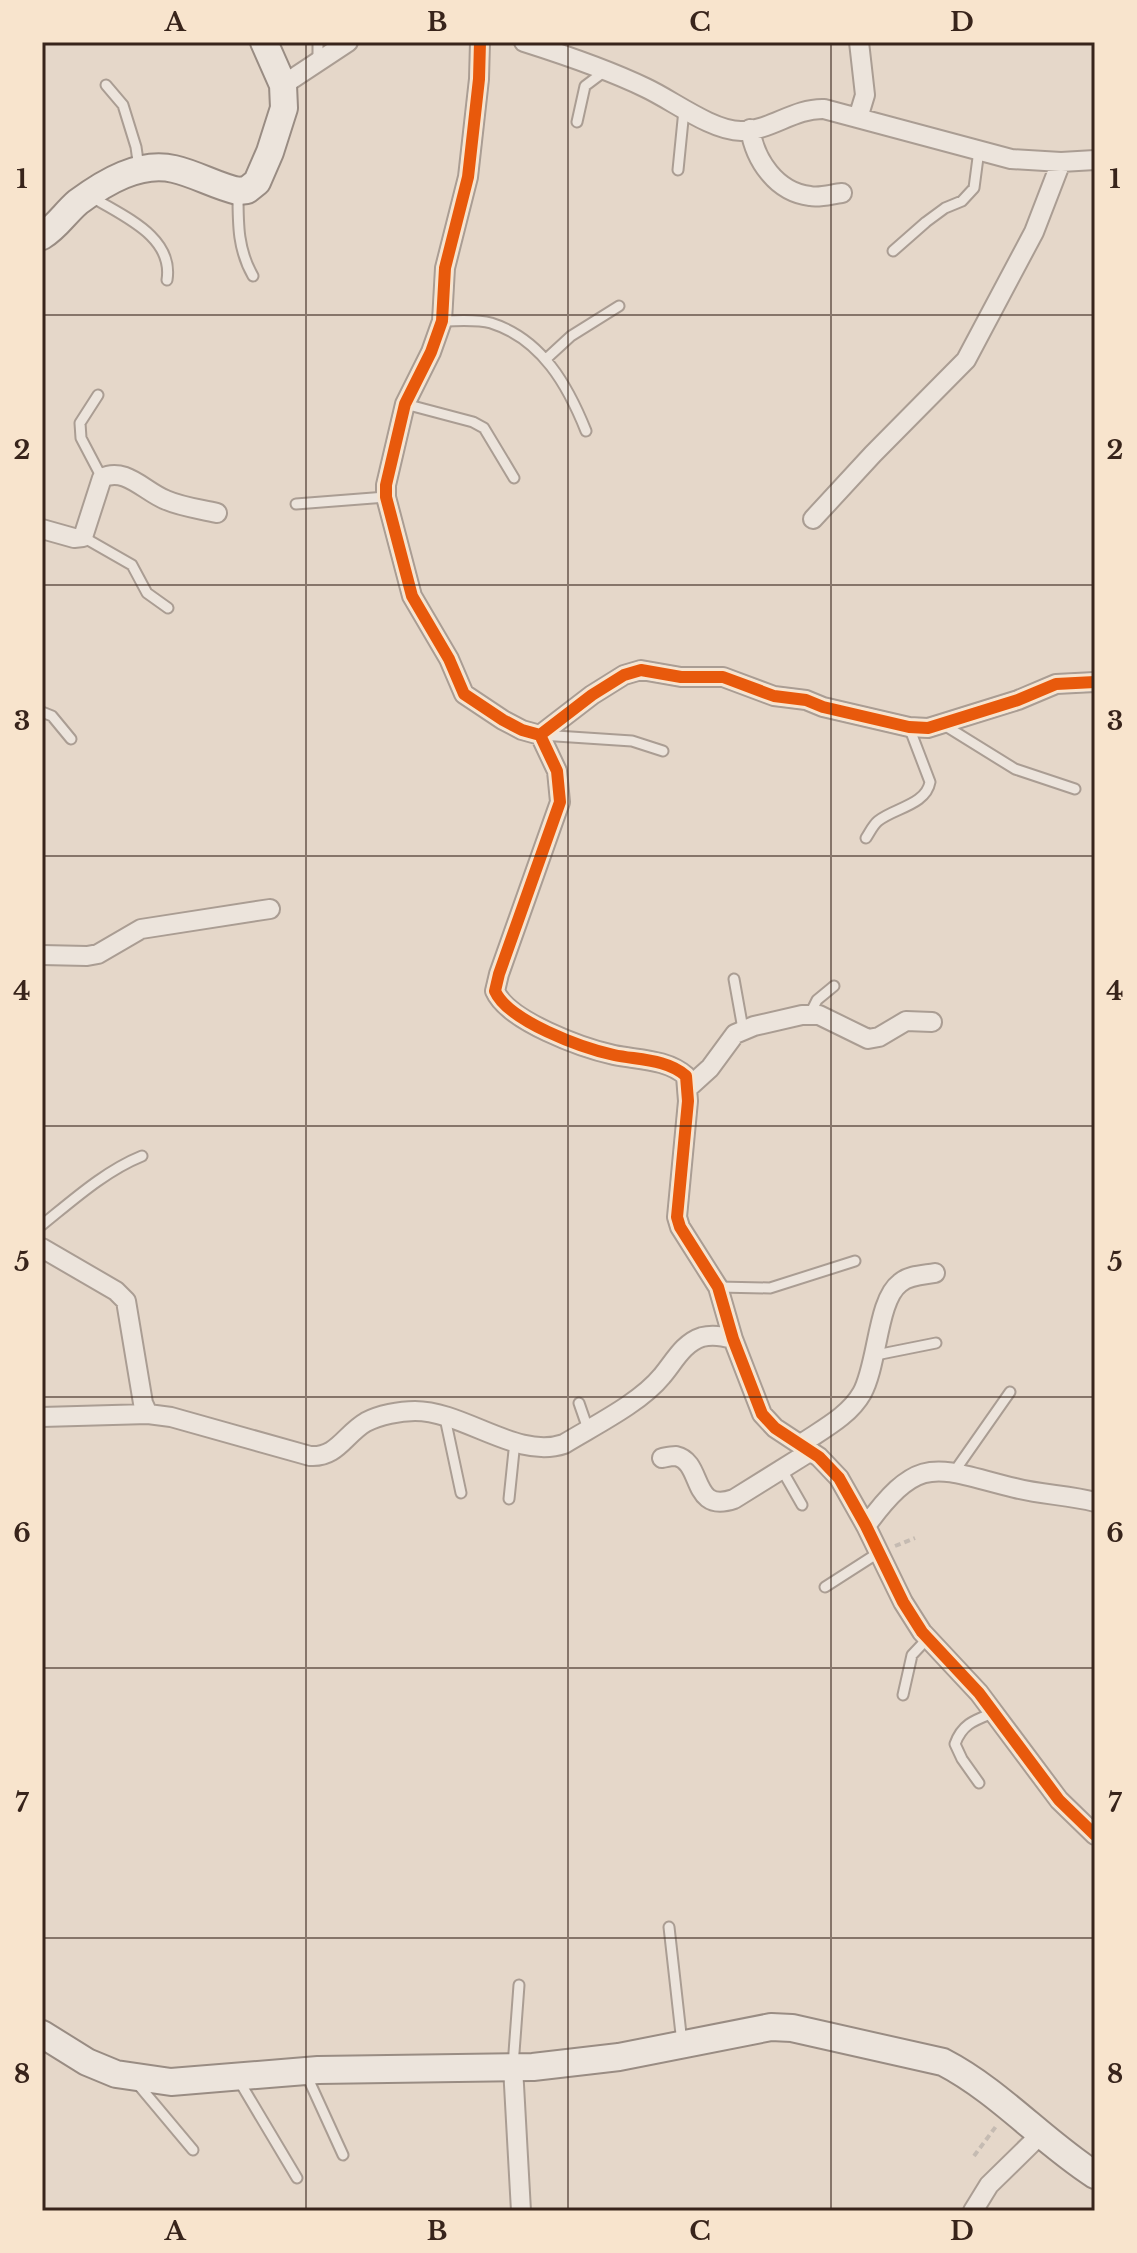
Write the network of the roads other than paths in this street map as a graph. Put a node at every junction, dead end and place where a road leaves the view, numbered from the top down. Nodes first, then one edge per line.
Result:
1 (264, 42) edge
2 (318, 42) edge
3 (348, 42) edge
4 (480, 42) edge
5 (524, 42) edge
6 (859, 42) edge
7 (577, 50) edge
8 (318, 61) junction
9 (605, 71) junction
10 (106, 85) dead end
11 (283, 85) junction
12 (684, 108) junction
13 (858, 118) junction
14 (577, 122) dead end
15 (750, 129) junction
16 (979, 150) junction
17 (1095, 160) edge
18 (1061, 162) junction
19 (139, 168) junction
20 (678, 170) dead end
21 (238, 191) junction
22 (842, 193) dead end
23 (89, 195) junction
24 (42, 236) edge
25 (893, 251) dead end
26 (253, 276) dead end
27 (167, 280) dead end
28 (619, 306) dead end
29 (442, 321) junction
30 (546, 359) junction
31 (98, 395) dead end
32 (405, 404) junction
33 (586, 431) dead end
34 (102, 478) junction
35 (514, 478) dead end
36 (386, 497) junction
37 (296, 504) dead end
38 (217, 513) dead end
39 (813, 519) dead end
40 (42, 529) edge
41 (83, 537) junction
42 (168, 608) dead end
43 (1095, 682) edge
44 (42, 712) edge
45 (941, 724) junction
46 (909, 727) junction
47 (540, 735) junction
48 (71, 739) dead end
49 (663, 751) dead end
50 (1075, 789) dead end
51 (866, 838) dead end
52 (270, 909) dead end
53 (42, 955) edge
54 (734, 979) dead end
55 (834, 986) dead end
56 (810, 1014) junction
57 (932, 1022) dead end
58 (743, 1029) junction
59 (688, 1088) junction
60 (142, 1156) dead end
61 (42, 1225) edge
62 (42, 1248) edge
63 (855, 1261) dead end
64 (935, 1273) dead end
65 (718, 1287) junction
66 (733, 1339) junction
67 (936, 1343) dead end
68 (876, 1355) junction
69 (1010, 1392) dead end
70 (579, 1403) dead end
71 (148, 1414) junction
72 (445, 1416) junction
73 (42, 1417) edge
74 (588, 1429) junction
75 (515, 1441) junction
76 (806, 1447) junction
77 (662, 1458) dead end
78 (782, 1469) junction
79 (954, 1472) junction
80 (461, 1493) dead end
81 (509, 1499) dead end
82 (1095, 1502) edge
83 (802, 1505) dead end
84 (866, 1526) junction
85 (878, 1553) junction
86 (825, 1587) dead end
87 (928, 1638) junction
88 (903, 1695) dead end
89 (993, 1713) junction
90 (979, 1783) dead end
91 (1095, 1835) edge
92 (669, 1927) dead end
93 (519, 1985) dead end
94 (42, 2034) edge
95 (682, 2045) junction
96 (513, 2067) junction
97 (304, 2071) junction
98 (236, 2076) junction
99 (132, 2077) junction
100 (1041, 2134) junction
101 (193, 2150) dead end
102 (343, 2155) dead end
103 (1095, 2175) edge
104 (297, 2178) dead end
105 (521, 2211) edge
106 (973, 2211) edge

1 - 11 street
2 - 8 lane
3 - 8 street
4 - 29 street
5 - 7 street
6 - 13 street
7 - 9 street
8 - 11 street
9 - 12 street
9 - 14 lane
10 - 19 lane
11 - 21 street
12 - 15 street
12 - 20 lane
13 - 15 street
13 - 16 street
15 - 22 street
16 - 18 street
16 - 25 lane
17 - 18 street
18 - 39 street
19 - 21 street
19 - 23 street
21 - 26 lane
23 - 24 street
23 - 27 lane
28 - 30 lane
29 - 30 lane
29 - 32 street
30 - 33 lane
31 - 34 lane
32 - 35 lane
32 - 36 street
34 - 38 street
34 - 41 street
36 - 37 lane
36 - 47 street
40 - 41 street
41 - 42 lane
43 - 45 street
44 - 48 lane
45 - 46 street
45 - 50 lane
46 - 47 street
46 - 51 lane
47 - 49 lane
47 - 59 street
52 - 53 street
54 - 58 lane
55 - 56 lane
56 - 57 street
56 - 58 street
58 - 59 street
59 - 65 street
60 - 61 lane
62 - 71 street
63 - 65 lane
64 - 68 street
65 - 66 street
66 - 74 street
66 - 76 street
67 - 68 lane
68 - 76 street
69 - 79 lane
70 - 74 lane
71 - 72 street
71 - 73 street
72 - 75 street
72 - 80 lane
74 - 75 street
75 - 81 lane
76 - 78 street
76 - 84 street
77 - 78 street
78 - 83 lane
79 - 82 street
79 - 84 street
84 - 85 street
85 - 86 lane
85 - 87 street
87 - 88 lane
87 - 89 street
89 - 90 lane
89 - 91 street
92 - 95 lane
93 - 96 lane
94 - 99 street
95 - 96 street
95 - 100 street
96 - 97 street
96 - 105 street
97 - 98 street
97 - 102 lane
98 - 99 street
98 - 104 lane
99 - 101 lane
100 - 103 street
100 - 106 street

